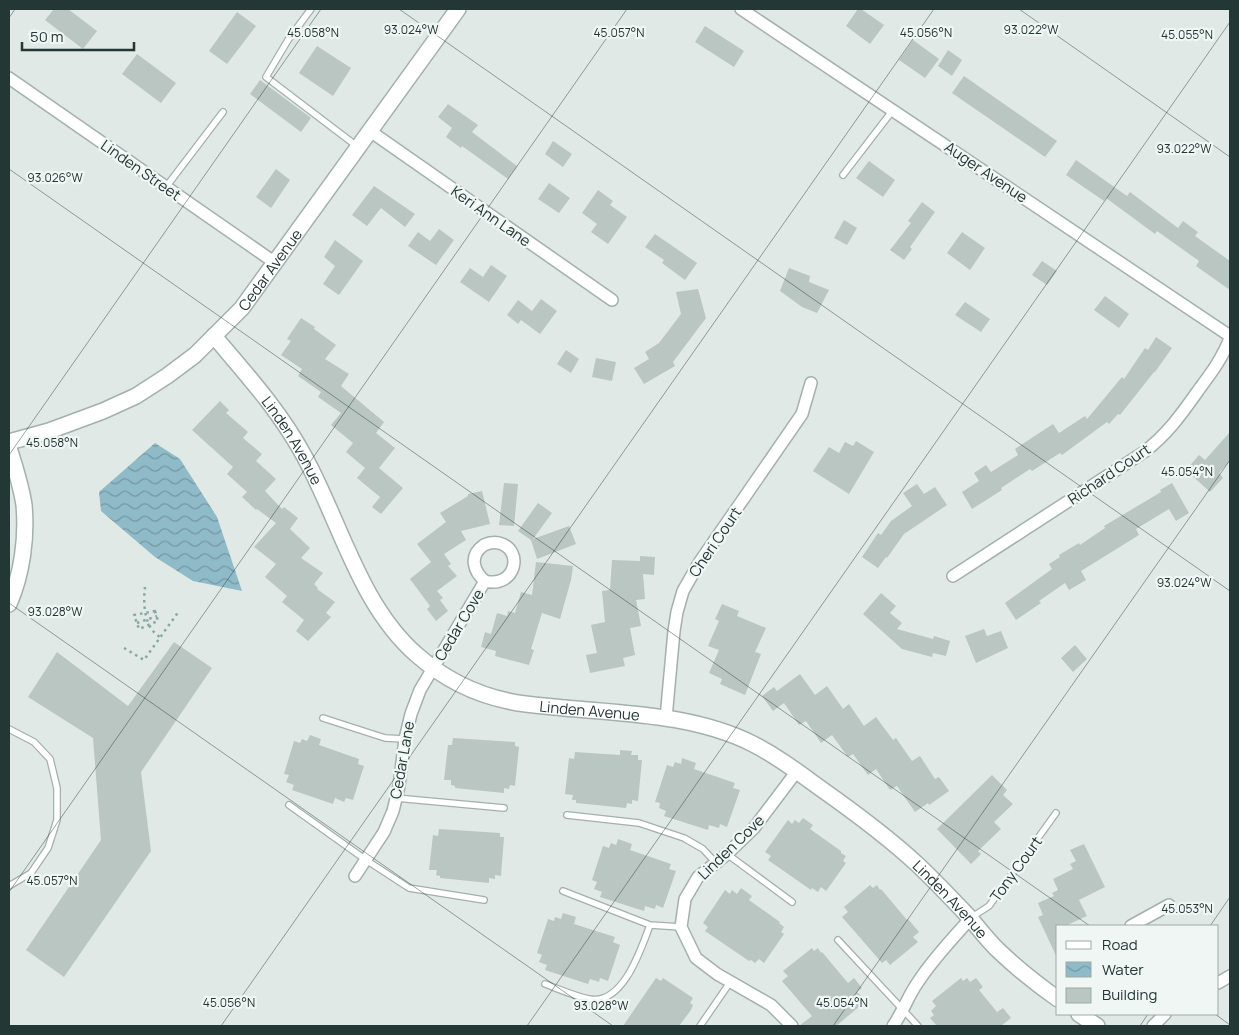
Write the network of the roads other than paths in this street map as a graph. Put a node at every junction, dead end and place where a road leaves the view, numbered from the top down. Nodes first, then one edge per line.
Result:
1 (311, 9) edge
2 (458, 9) edge
3 (742, 9) edge
4 (9, 78) edge
5 (893, 110) junction
6 (223, 112) dead end
7 (370, 131) junction
8 (358, 147) junction
9 (843, 175) dead end
10 (166, 187) junction
11 (274, 262) junction
12 (612, 300) dead end
13 (214, 336) junction
14 (1230, 337) edge
15 (811, 383) dead end
16 (9, 442) edge
17 (9, 448) edge
18 (953, 576) dead end
19 (485, 581) dead end
20 (9, 604) edge
21 (434, 668) junction
22 (323, 718) dead end
23 (666, 718) junction
24 (9, 730) edge
25 (404, 738) junction
26 (797, 771) junction
27 (396, 798) junction
28 (288, 805) dead end
29 (504, 808) dead end
30 (1056, 813) dead end
31 (567, 815) dead end
32 (727, 854) junction
33 (366, 860) junction
34 (716, 863) junction
35 (355, 876) dead end
36 (9, 886) edge
37 (563, 891) dead end
38 (484, 900) dead end
39 (792, 902) dead end
40 (1169, 905) dead end
41 (970, 919) junction
42 (650, 925) junction
43 (1133, 925) edge
44 (681, 927) junction
45 (838, 940) dead end
46 (1230, 976) edge
47 (731, 982) junction
48 (1219, 982) edge
49 (545, 984) dead end
50 (1056, 998) edge
51 (904, 1011) junction
52 (1080, 1015) edge
53 (1164, 1015) edge
54 (1093, 1025) edge
55 (700, 1026) edge
56 (792, 1026) edge
57 (893, 1026) edge
58 (918, 1026) edge
59 (1153, 1026) edge

1 - 8 lane
2 - 7 street, Cedar Avenue
3 - 5 street, Auger Avenue
4 - 10 street, Linden Street
5 - 9 lane
5 - 14 street, Auger Avenue
6 - 10 lane
7 - 8 street, Cedar Avenue
7 - 12 street, Keri Ann Lane
8 - 11 street, Cedar Avenue
10 - 11 street, Linden Street
11 - 13 street, Cedar Avenue
13 - 16 street, Cedar Avenue
13 - 21 street, Linden Avenue
14 - 18 street, Richard Court
15 - 23 street, Cheri Court
17 - 20 street
19 - 21 street, Cedar Cove
21 - 23 street, Linden Avenue
21 - 25 street, Cedar Lane
22 - 25 lane
23 - 26 street, Linden Avenue
24 - 36 lane
25 - 27 street, Cedar Lane
26 - 32 street, Linden Cove
26 - 41 street, Linden Avenue
27 - 29 lane
27 - 33 street, Cedar Lane
28 - 33 lane
30 - 41 lane, Tony Court
31 - 34 lane
32 - 34 street, Linden Cove
32 - 39 lane
33 - 35 street, Cedar Lane
33 - 38 lane
34 - 44 street, Linden Cove
37 - 42 lane
40 - 43 street
41 - 50 street, Linden Avenue
41 - 51 street
42 - 44 lane
42 - 49 lane
44 - 47 street
45 - 51 lane
46 - 48 street
47 - 55 lane
47 - 56 street
51 - 57 street
51 - 58 lane
52 - 54 street
53 - 59 street

